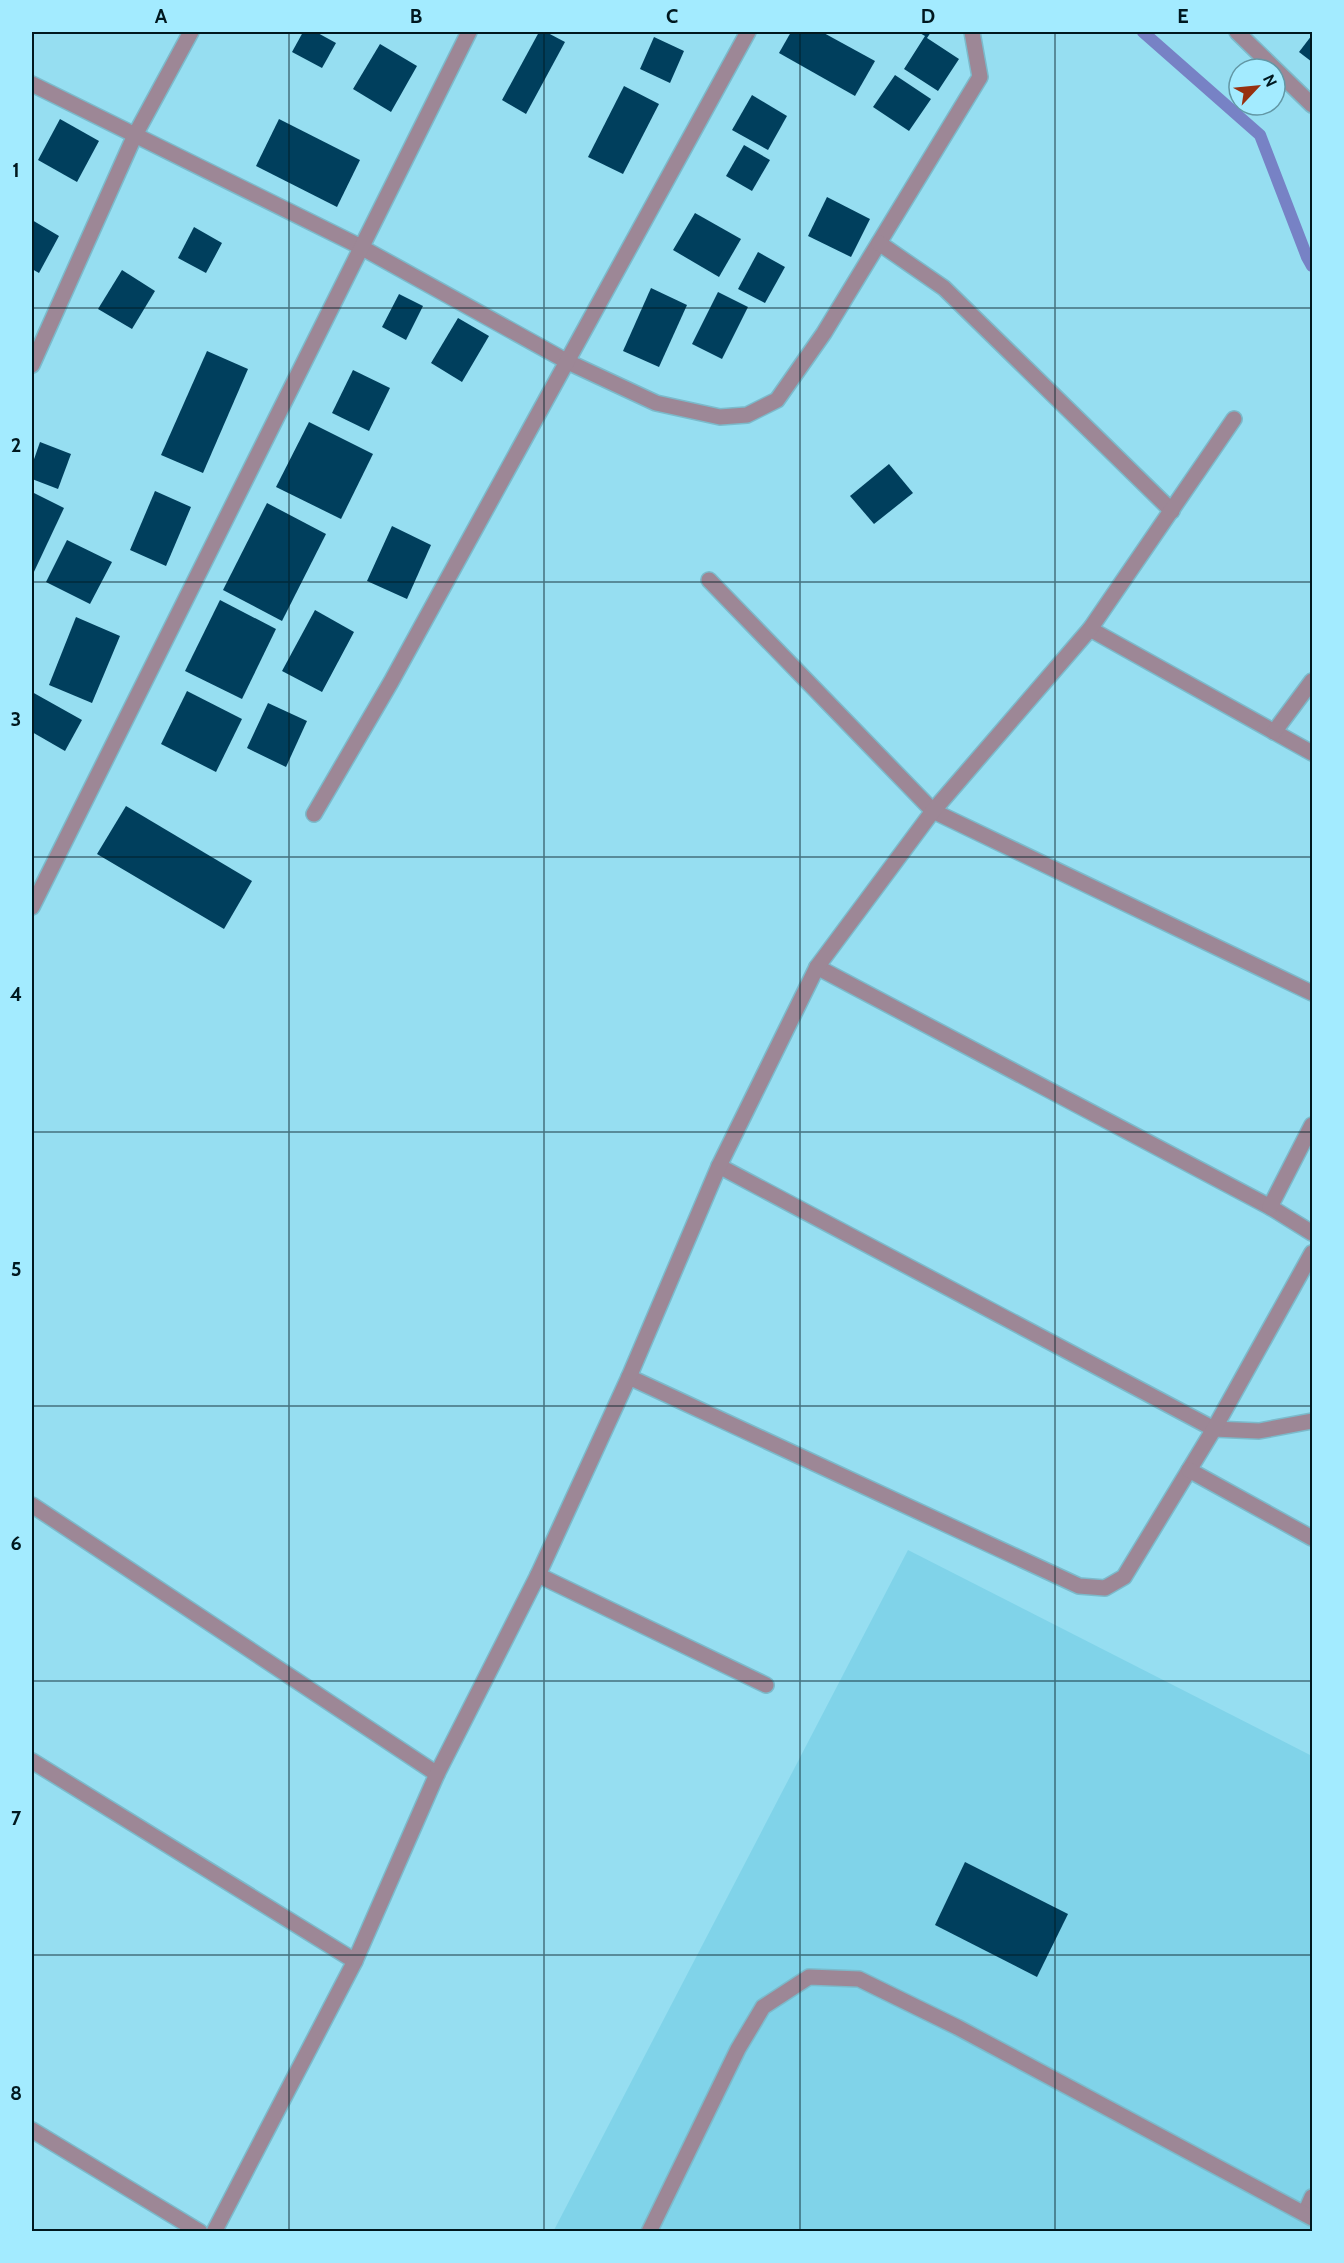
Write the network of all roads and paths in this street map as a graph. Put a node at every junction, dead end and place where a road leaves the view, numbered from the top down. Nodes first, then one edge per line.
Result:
1 (191, 32) edge
2 (469, 32) edge
3 (747, 32) edge
4 (972, 32) edge
5 (1237, 32) edge
6 (32, 84) edge
7 (1312, 105) edge
8 (135, 135) junction
9 (879, 243) junction
10 (359, 246) junction
11 (568, 362) junction
12 (32, 365) edge
13 (1234, 419) dead end
14 (1172, 511) junction
15 (709, 580) dead end
16 (1090, 629) junction
17 (1312, 681) edge
18 (1274, 732) junction
19 (1312, 753) edge
20 (933, 811) junction
21 (314, 814) dead end
22 (32, 907) edge
23 (817, 967) junction
24 (1312, 993) edge
25 (1312, 1125) edge
26 (719, 1166) junction
27 (1270, 1207) junction
28 (1312, 1233) edge
29 (1312, 1253) edge
30 (629, 1377) junction
31 (1312, 1421) edge
32 (1214, 1429) junction
33 (1189, 1470) junction
34 (32, 1505) edge
35 (1312, 1538) edge
36 (538, 1575) junction
37 (766, 1685) dead end
38 (32, 1761) edge
39 (437, 1774) junction
40 (355, 1961) junction
41 (32, 2130) edge
42 (1312, 2197) edge
43 (1309, 2216) edge
44 (200, 2232) edge
45 (213, 2232) edge
46 (649, 2232) edge

1 - 8 street
2 - 10 street
3 - 11 street
4 - 9 street
5 - 7 street
6 - 8 street
8 - 10 street
8 - 12 street
9 - 11 street
9 - 14 street
10 - 11 street
10 - 22 street
11 - 21 street
13 - 14 street
14 - 16 street
15 - 20 street
16 - 18 street
16 - 20 street
17 - 18 street
18 - 19 street
20 - 23 street
20 - 24 street
23 - 26 street
23 - 27 street
25 - 27 street
26 - 30 street
26 - 32 street
27 - 28 street
29 - 32 street
30 - 33 street
30 - 36 street
31 - 32 street
32 - 33 street
33 - 35 street
34 - 39 street
36 - 37 street
36 - 39 street
38 - 40 street
39 - 40 street
40 - 45 street
41 - 44 street
42 - 43 street
43 - 46 street

